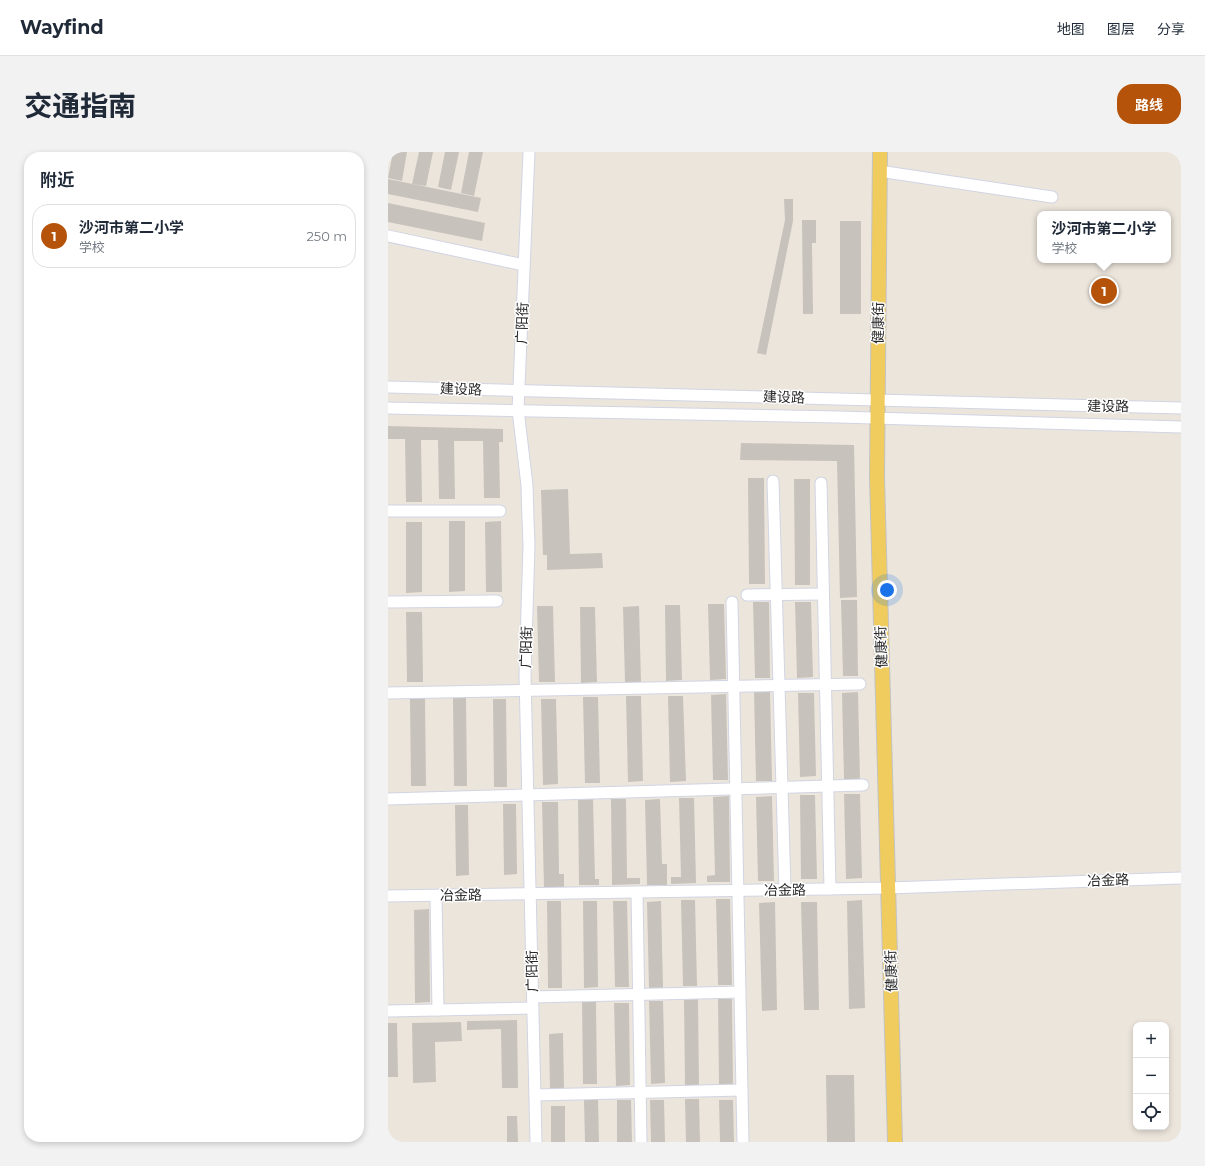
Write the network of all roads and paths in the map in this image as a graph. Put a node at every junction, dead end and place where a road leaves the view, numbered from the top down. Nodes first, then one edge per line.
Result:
1 (529, 152) edge
2 (880, 152) edge
3 (879, 171) junction
4 (1052, 197) dead end
5 (388, 236) edge
6 (524, 265) junction
7 (388, 386) edge
8 (519, 390) junction
9 (877, 400) junction
10 (388, 408) edge
11 (1181, 408) edge
12 (518, 410) junction
13 (877, 418) junction
14 (1181, 427) edge
15 (773, 481) dead end
16 (821, 484) dead end
17 (500, 510) dead end
18 (388, 511) edge
19 (823, 594) junction
20 (776, 595) junction
21 (747, 596) dead end
22 (498, 601) dead end
23 (388, 602) edge
24 (732, 602) dead end
25 (860, 684) dead end
26 (826, 685) junction
27 (734, 686) junction
28 (779, 686) junction
29 (526, 691) junction
30 (388, 693) edge
31 (863, 785) dead end
32 (828, 786) junction
33 (782, 788) junction
34 (736, 789) junction
35 (528, 796) junction
36 (388, 799) edge
37 (1181, 878) edge
38 (888, 888) junction
39 (830, 889) junction
40 (738, 890) junction
41 (785, 890) junction
42 (636, 892) junction
43 (530, 894) junction
44 (388, 896) edge
45 (436, 896) junction
46 (740, 992) junction
47 (638, 995) junction
48 (533, 1002) junction
49 (438, 1010) junction
50 (388, 1011) edge
51 (742, 1090) junction
52 (640, 1093) junction
53 (535, 1095) junction
54 (536, 1142) edge
55 (641, 1142) edge
56 (743, 1142) edge
57 (894, 1142) edge

1 - 6 street, 广阳街
2 - 3 main road, 健康街
3 - 4 street
3 - 9 main road, 健康街
5 - 6 street
6 - 8 street, 广阳街
7 - 8 street, 建设路
8 - 9 street, 建设路
8 - 12 street, 广阳街
9 - 11 street, 建设路
9 - 13 main road, 健康街
10 - 12 street, 建设路
12 - 13 street, 建设路
12 - 29 street, 广阳街
13 - 14 street, 建设路
13 - 38 main road, 健康街
15 - 20 street
16 - 19 street
17 - 18 street
19 - 20 street
19 - 26 street
20 - 21 street
20 - 28 street
22 - 23 street
24 - 27 street
25 - 26 street
26 - 28 street
26 - 32 street
27 - 28 street
27 - 29 street
27 - 34 street
28 - 33 street
29 - 30 street
29 - 35 street, 广阳街
31 - 32 street
32 - 33 street
32 - 39 street
33 - 34 street
33 - 41 street
34 - 35 street
34 - 40 street
35 - 36 street
35 - 43 street, 广阳街
37 - 38 street, 冶金路
38 - 39 street, 冶金路
38 - 57 main road, 健康街
39 - 41 street, 冶金路
40 - 41 street, 冶金路
40 - 42 street, 冶金路
40 - 46 street
42 - 43 street, 冶金路
42 - 47 street
43 - 45 street, 冶金路
43 - 48 street, 广阳街
44 - 45 street, 冶金路
45 - 49 street
46 - 47 street
46 - 51 street
47 - 48 street
47 - 52 street
48 - 49 street
48 - 53 street, 广阳街
49 - 50 street
51 - 52 street
51 - 56 street
52 - 53 street
52 - 55 street
53 - 54 street, 广阳街

